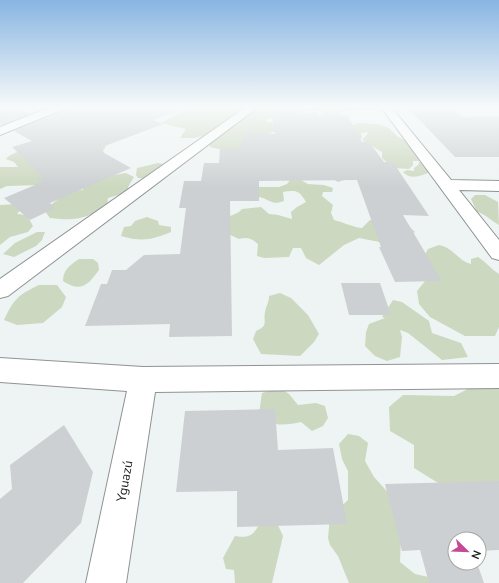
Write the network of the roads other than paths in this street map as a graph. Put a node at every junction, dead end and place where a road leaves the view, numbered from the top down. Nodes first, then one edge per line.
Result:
1 (215, 134) edge
2 (407, 134) edge
3 (445, 185) junction
4 (499, 186) edge
5 (499, 253) edge
6 (0, 290) edge
7 (0, 370) edge
8 (499, 376) edge
9 (143, 380) junction
10 (106, 583) edge

1 - 6 street
2 - 3 street
3 - 4 street
3 - 5 street
7 - 9 street
8 - 9 street
9 - 10 street, Yguazú

